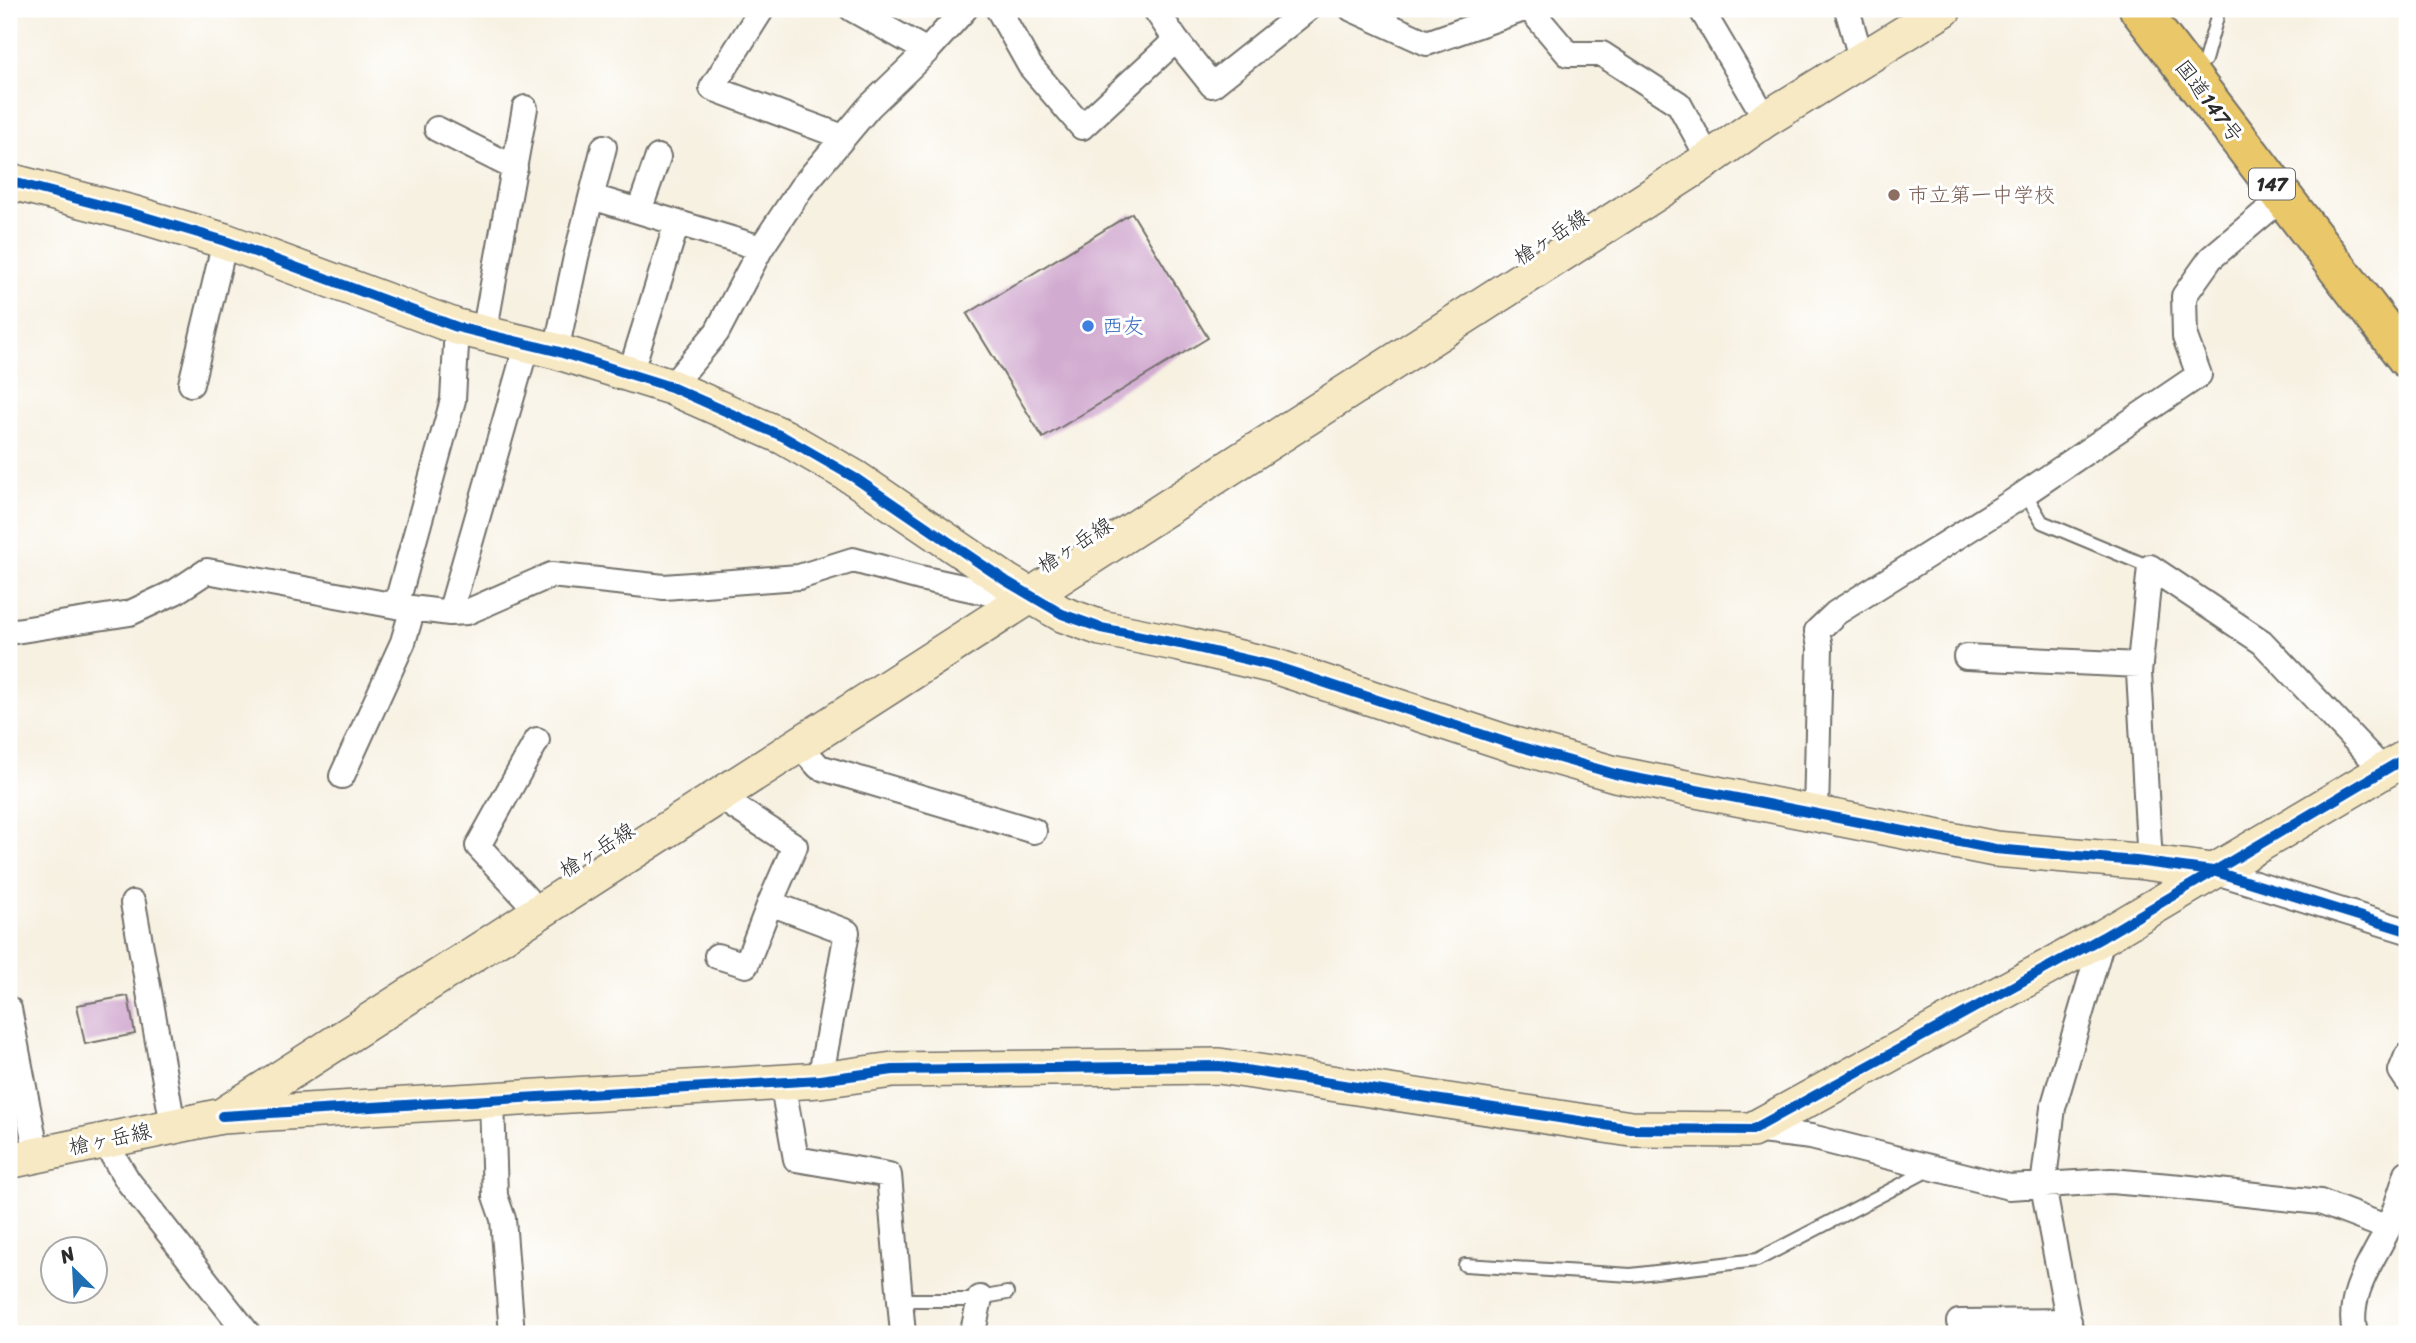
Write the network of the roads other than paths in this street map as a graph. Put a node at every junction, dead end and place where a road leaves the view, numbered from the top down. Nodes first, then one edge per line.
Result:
1 (762, 9) edge
2 (852, 9) edge
3 (965, 9) edge
4 (998, 9) edge
5 (1155, 9) edge
6 (1308, 9) edge
7 (1352, 9) edge
8 (1524, 9) edge
9 (1530, 9) edge
10 (1701, 9) edge
11 (1847, 9) edge
12 (1944, 9) edge
13 (2139, 9) edge
14 (2165, 9) edge
15 (2216, 9) edge
16 (1176, 40) junction
17 (927, 51) junction
18 (2205, 60) junction
19 (1862, 61) junction
20 (525, 108) dead end
21 (1766, 119) junction
22 (437, 129) dead end
23 (843, 137) junction
24 (604, 147) dead end
25 (658, 157) dead end
26 (1709, 159) junction
27 (515, 168) junction
28 (9, 181) edge
29 (592, 197) junction
30 (2283, 198) junction
31 (639, 211) junction
32 (677, 223) junction
33 (225, 241) junction
34 (761, 248) junction
35 (2407, 319) edge
36 (471, 330) junction
37 (542, 348) junction
38 (2407, 359) edge
39 (629, 374) junction
40 (191, 384) dead end
41 (671, 387) junction
42 (2025, 493) junction
43 (2150, 567) junction
44 (1032, 596) junction
45 (405, 607) junction
46 (450, 613) junction
47 (9, 632) edge
48 (1966, 657) dead end
49 (2140, 665) junction
50 (537, 740) dead end
51 (799, 745) junction
52 (2395, 764) edge
53 (342, 776) dead end
54 (718, 796) junction
55 (1816, 814) junction
56 (1034, 831) dead end
57 (2150, 863) junction
58 (2213, 871) junction
59 (133, 903) dead end
60 (770, 903) junction
61 (538, 911) junction
62 (2407, 931) edge
63 (2102, 937) junction
64 (717, 956) dead end
65 (9, 1009) edge
66 (2407, 1056) edge
67 (820, 1080) junction
68 (2407, 1080) edge
69 (782, 1082) junction
70 (492, 1101) junction
71 (222, 1116) junction
72 (173, 1125) junction
73 (1752, 1130) junction
74 (104, 1141) junction
75 (23, 1158) edge
76 (1933, 1168) junction
77 (2407, 1173) edge
78 (2043, 1186) junction
79 (2388, 1228) junction
80 (1465, 1265) dead end
81 (1007, 1293) dead end
82 (980, 1298) junction
83 (900, 1300) junction
84 (1959, 1322) dead end
85 (2070, 1328) edge
86 (248, 1334) edge
87 (512, 1334) edge
88 (903, 1334) edge
89 (970, 1334) edge
90 (2355, 1334) edge

1 - 23 street
2 - 17 street
3 - 17 street
4 - 16 street
5 - 16 street
6 - 16 street
7 - 8 street
9 - 26 street
10 - 21 street
11 - 19 street
12 - 19 street, 槍ヶ岳線
13 - 30 highway, 国道147号 / 147
14 - 18 highway, 国道147号 / 147
15 - 18 lane
17 - 23 street
18 - 35 highway, 国道147号 / 147
19 - 21 street, 槍ヶ岳線
20 - 27 street
21 - 26 street, 槍ヶ岳線
22 - 27 street
23 - 34 street
24 - 29 street
25 - 31 street
26 - 44 street, 槍ヶ岳線
27 - 36 street
28 - 33 street
29 - 31 street
29 - 37 street
30 - 38 highway, 国道147号 / 147
30 - 42 street
31 - 32 street
32 - 34 street
32 - 39 street
33 - 36 street
33 - 40 street
34 - 41 street
36 - 37 street
36 - 45 street
37 - 39 street
37 - 46 street
39 - 41 street
41 - 44 street
42 - 43 lane
42 - 55 street
43 - 49 street
43 - 52 street
44 - 46 street
44 - 51 street, 槍ヶ岳線
44 - 55 street
45 - 46 street
45 - 47 street
45 - 53 street
48 - 49 street
49 - 57 street
50 - 61 street
51 - 54 street, 槍ヶ岳線
51 - 56 street
52 - 58 street
54 - 60 street
54 - 61 street, 槍ヶ岳線
55 - 57 street
57 - 58 street
58 - 62 street
58 - 63 street
59 - 72 street
60 - 64 street
60 - 67 street
61 - 71 street, 槍ヶ岳線
63 - 73 street
63 - 78 street
65 - 75 street
66 - 68 street
67 - 69 street
67 - 73 street
69 - 70 street
69 - 83 street
70 - 71 street
70 - 87 street
71 - 72 street, 槍ヶ岳線
72 - 74 street, 槍ヶ岳線
73 - 76 street
74 - 75 street, 槍ヶ岳線
74 - 86 street
76 - 78 street
76 - 80 lane
77 - 79 street
78 - 79 street
78 - 85 street
79 - 90 street
81 - 82 lane
82 - 83 lane
82 - 89 street
83 - 88 street
84 - 85 street

